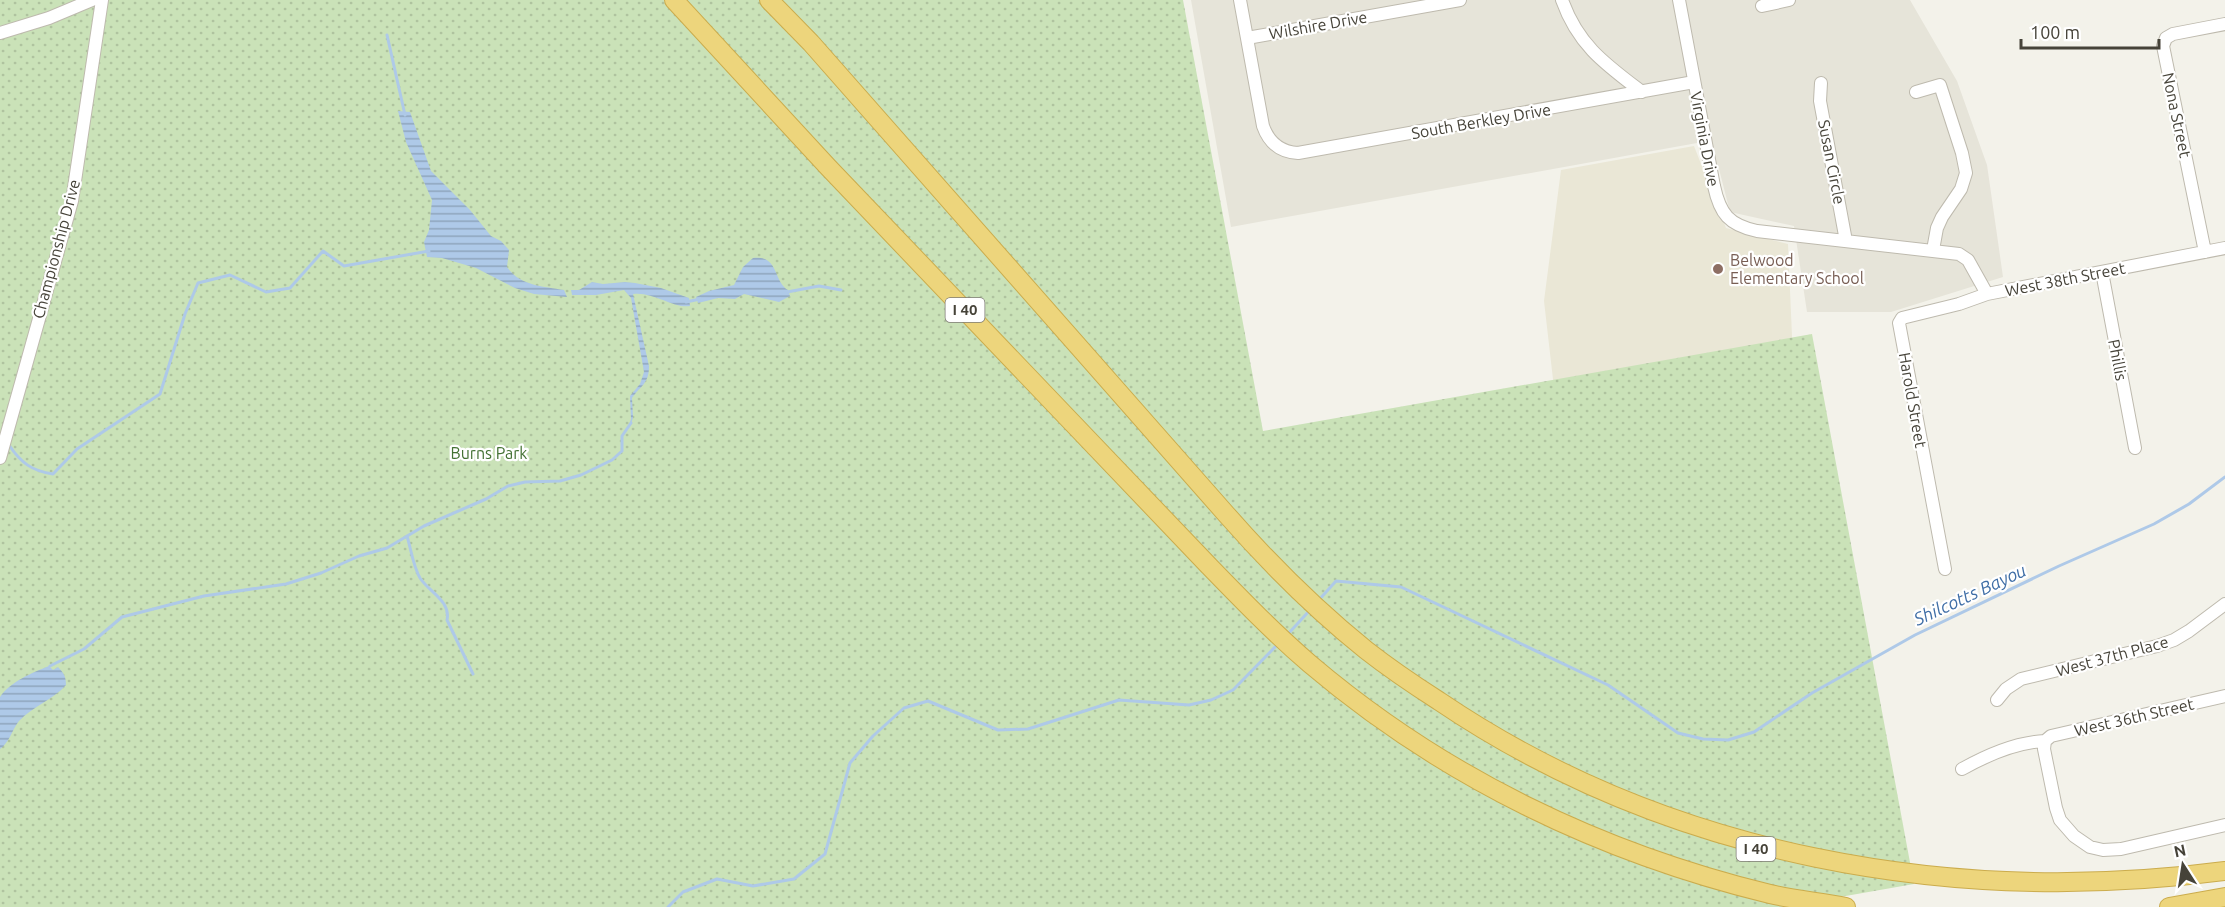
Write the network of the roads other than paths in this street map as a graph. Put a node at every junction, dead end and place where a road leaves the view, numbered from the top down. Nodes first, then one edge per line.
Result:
1 (92, 0) edge
2 (102, 0) edge
3 (674, 0) edge
4 (769, 0) edge
5 (1240, 0) edge
6 (1460, 0) edge
7 (1562, 0) edge
8 (1679, 0) edge
9 (1784, 1) edge
10 (1762, 6) dead end
11 (2225, 24) edge
12 (0, 33) edge
13 (1247, 38) junction
14 (1694, 82) junction
15 (1821, 83) dead end
16 (1642, 92) junction
17 (1916, 92) dead end
18 (1782, 234) joint
19 (1846, 241) junction
20 (2225, 248) edge
21 (1933, 250) junction
22 (2205, 252) junction
23 (2102, 272) junction
24 (1987, 294) junction
25 (2135, 448) dead end
26 (1, 454) edge
27 (1945, 570) dead end
28 (2225, 604) edge
29 (2225, 696) edge
30 (1997, 700) dead end
31 (2045, 741) junction
32 (1962, 769) dead end
33 (2225, 825) edge
34 (2225, 871) edge
35 (2225, 897) edge
36 (1846, 907) edge
37 (2169, 907) edge

1 - 12 street
2 - 26 street, Championship Drive
3 - 36 highway, I 40
4 - 34 highway, I 40
5 - 13 street
6 - 13 street, Wilshire Drive
7 - 16 street
8 - 14 street, Virginia Drive
9 - 10 street
11 - 22 street, Nona Street
13 - 16 street, South Berkley Drive
14 - 16 street, South Berkley Drive
14 - 18 street, Virginia Drive
15 - 19 street, Susan Circle
17 - 21 street
18 - 19 street, West 38th Street
19 - 21 street, West 38th Street
20 - 22 street, West 38th Street
21 - 24 street, West 38th Street
22 - 23 street, West 38th Street
23 - 24 street, West 38th Street
23 - 25 street, Phillis
24 - 27 street, Harold Street
28 - 30 street, West 37th Place
29 - 31 street, West 36th Street
31 - 32 street, West 36th Street
31 - 33 street
35 - 37 highway

